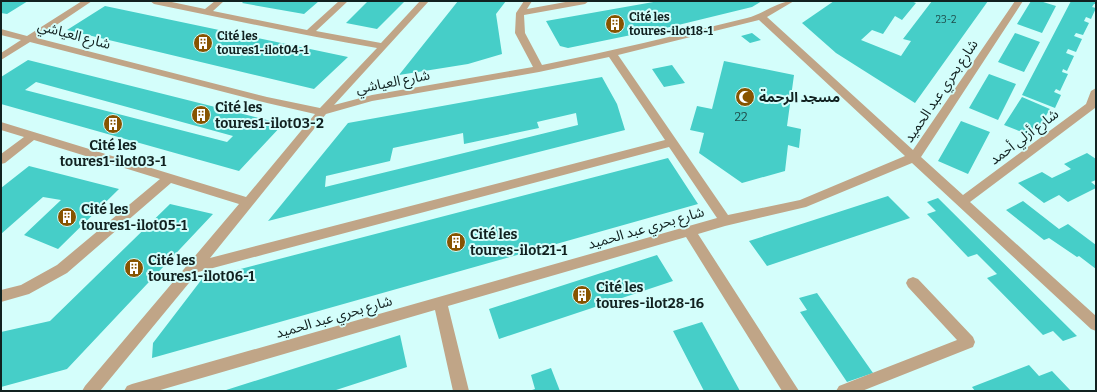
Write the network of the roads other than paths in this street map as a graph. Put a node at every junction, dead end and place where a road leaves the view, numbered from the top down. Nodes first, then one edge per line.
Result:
1 (88, 1) edge
2 (154, 1) edge
3 (220, 1) edge
4 (344, 1) edge
5 (425, 1) edge
6 (528, 1) edge
7 (585, 1) edge
8 (790, 1) edge
9 (1019, 1) edge
10 (206, 12) junction
11 (520, 13) junction
12 (761, 17) junction
13 (1, 32) edge
14 (309, 33) junction
15 (30, 38) junction
16 (384, 46) junction
17 (612, 54) junction
18 (1, 57) edge
19 (539, 69) junction
20 (1095, 97) edge
21 (322, 112) junction
22 (1, 126) edge
23 (32, 136) junction
24 (673, 142) junction
25 (915, 157) junction
26 (1, 160) edge
27 (169, 178) junction
28 (963, 201) junction
29 (248, 202) junction
30 (725, 220) junction
31 (689, 231) junction
32 (194, 268) junction
33 (913, 283) dead end
34 (1, 296) edge
35 (440, 302) junction
36 (1096, 325) edge
37 (90, 391) edge
38 (132, 391) edge
39 (461, 391) edge
40 (791, 391) edge
41 (844, 391) edge

1 - 15 street
2 - 10 street
3 - 10 street
4 - 14 street
5 - 16 street
6 - 11 street
7 - 11 street
8 - 12 street, شارع العياشي
9 - 25 street, شارع بحري عبد الحميد
10 - 14 street
11 - 19 street
12 - 17 street, شارع العياشي
12 - 25 street
13 - 15 street, شارع العياشي
14 - 16 street
15 - 18 street
15 - 21 street, شارع العياشي
16 - 21 street
17 - 19 street, شارع العياشي
17 - 24 street
19 - 21 street, شارع العياشي
20 - 28 street, شارع أزلي أحمد
21 - 29 street
22 - 23 street
23 - 26 street
23 - 27 street
24 - 30 street
24 - 32 street
25 - 28 street
25 - 30 street, شارع بحري عبد الحميد
27 - 29 street
27 - 34 street
28 - 36 street
29 - 32 street
30 - 31 street, شارع بحري عبد الحميد
31 - 35 street, شارع بحري عبد الحميد
31 - 40 street
32 - 37 street
33 - 41 street
35 - 38 street, شارع بحري عبد الحميد
35 - 39 street

